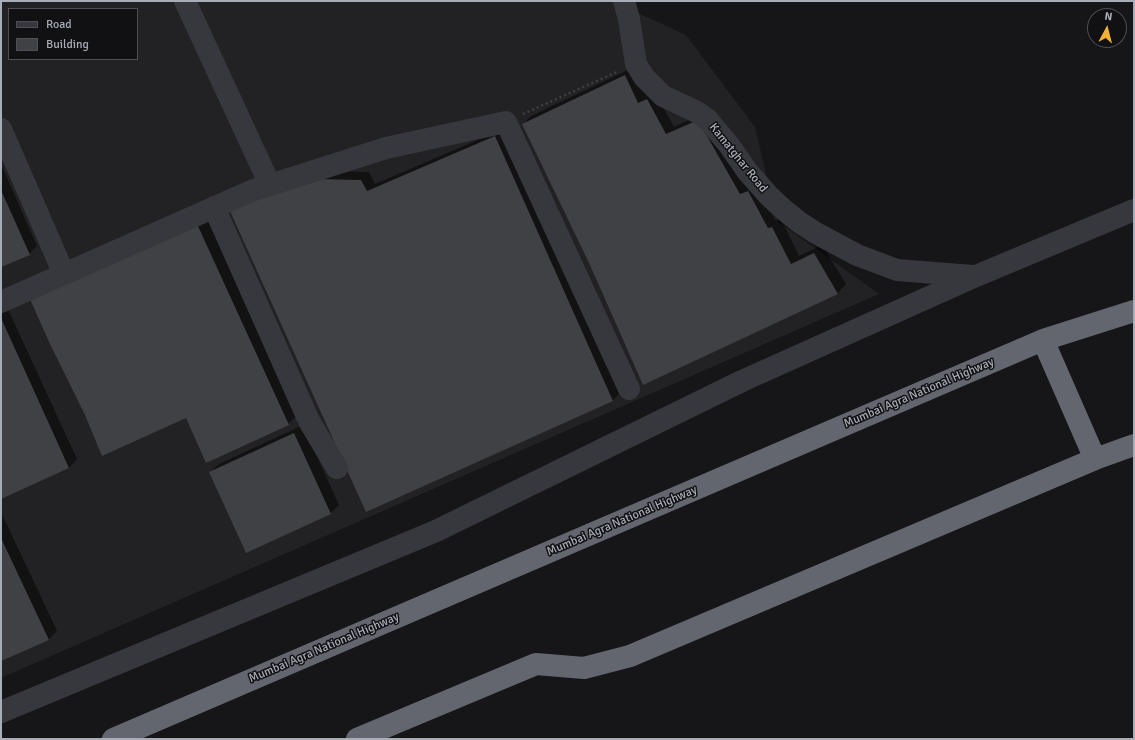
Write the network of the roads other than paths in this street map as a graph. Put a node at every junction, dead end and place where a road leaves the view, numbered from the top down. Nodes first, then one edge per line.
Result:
1 (185, 1) edge
2 (624, 1) edge
3 (1, 129) edge
4 (270, 185) junction
5 (214, 207) junction
6 (1134, 210) edge
7 (64, 274) junction
8 (976, 276) junction
9 (1, 302) edge
10 (1134, 311) edge
11 (1043, 340) junction
12 (629, 389) dead end
13 (1134, 445) edge
14 (1096, 459) junction
15 (338, 468) dead end
16 (1, 712) edge
17 (113, 739) edge
18 (357, 739) edge

1 - 4 street
2 - 8 street, Kamatghar Road
3 - 7 street
4 - 5 street
4 - 12 street
5 - 7 street
5 - 15 street
6 - 8 street
7 - 9 street
8 - 16 street
10 - 11 highway, Mumbai Agra National Highway
11 - 14 highway
11 - 17 highway, Mumbai Agra National Highway
13 - 14 highway
14 - 18 highway

